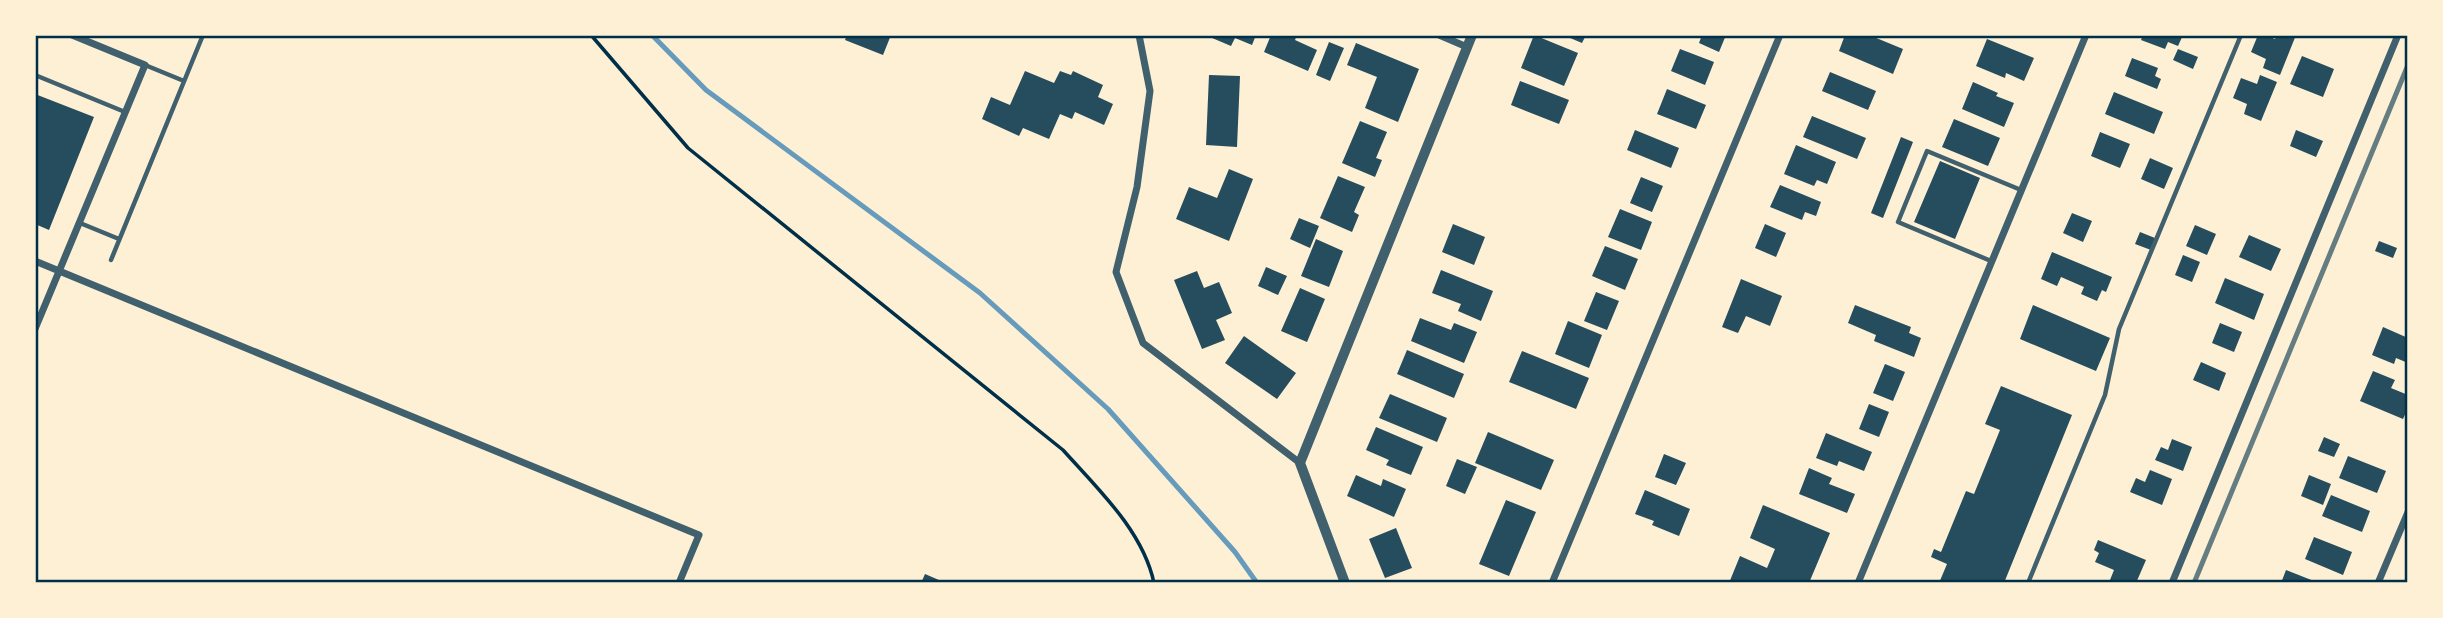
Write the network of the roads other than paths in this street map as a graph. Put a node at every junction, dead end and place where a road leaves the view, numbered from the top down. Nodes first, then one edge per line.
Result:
1 (72, 35) edge
2 (203, 35) edge
3 (1139, 35) edge
4 (1439, 35) edge
5 (1472, 35) edge
6 (1780, 35) edge
7 (2086, 35) edge
8 (2241, 35) edge
9 (2398, 35) edge
10 (1467, 47) junction
11 (145, 65) junction
12 (35, 75) edge
13 (184, 81) junction
14 (125, 112) junction
15 (2021, 191) junction
16 (79, 222) junction
17 (119, 239) junction
18 (111, 260) dead end
19 (35, 261) edge
20 (1992, 261) junction
21 (59, 271) junction
22 (35, 329) edge
23 (1300, 463) junction
24 (2408, 512) edge
25 (679, 583) edge
26 (1345, 583) edge
27 (1552, 583) edge
28 (1858, 583) edge
29 (2028, 583) edge
30 (2172, 583) edge
31 (2378, 583) edge

1 - 11 street
2 - 13 lane
3 - 23 street
4 - 10 street
5 - 10 street
6 - 27 street
7 - 15 street
8 - 29 lane
9 - 30 street
10 - 23 street
11 - 13 lane
11 - 14 street
12 - 14 lane
13 - 17 lane
14 - 16 street
15 - 20 street
15 - 20 lane
16 - 17 lane
16 - 21 street
17 - 18 lane
19 - 21 street
20 - 28 street
21 - 22 street
21 - 25 street
23 - 26 street
24 - 31 street

